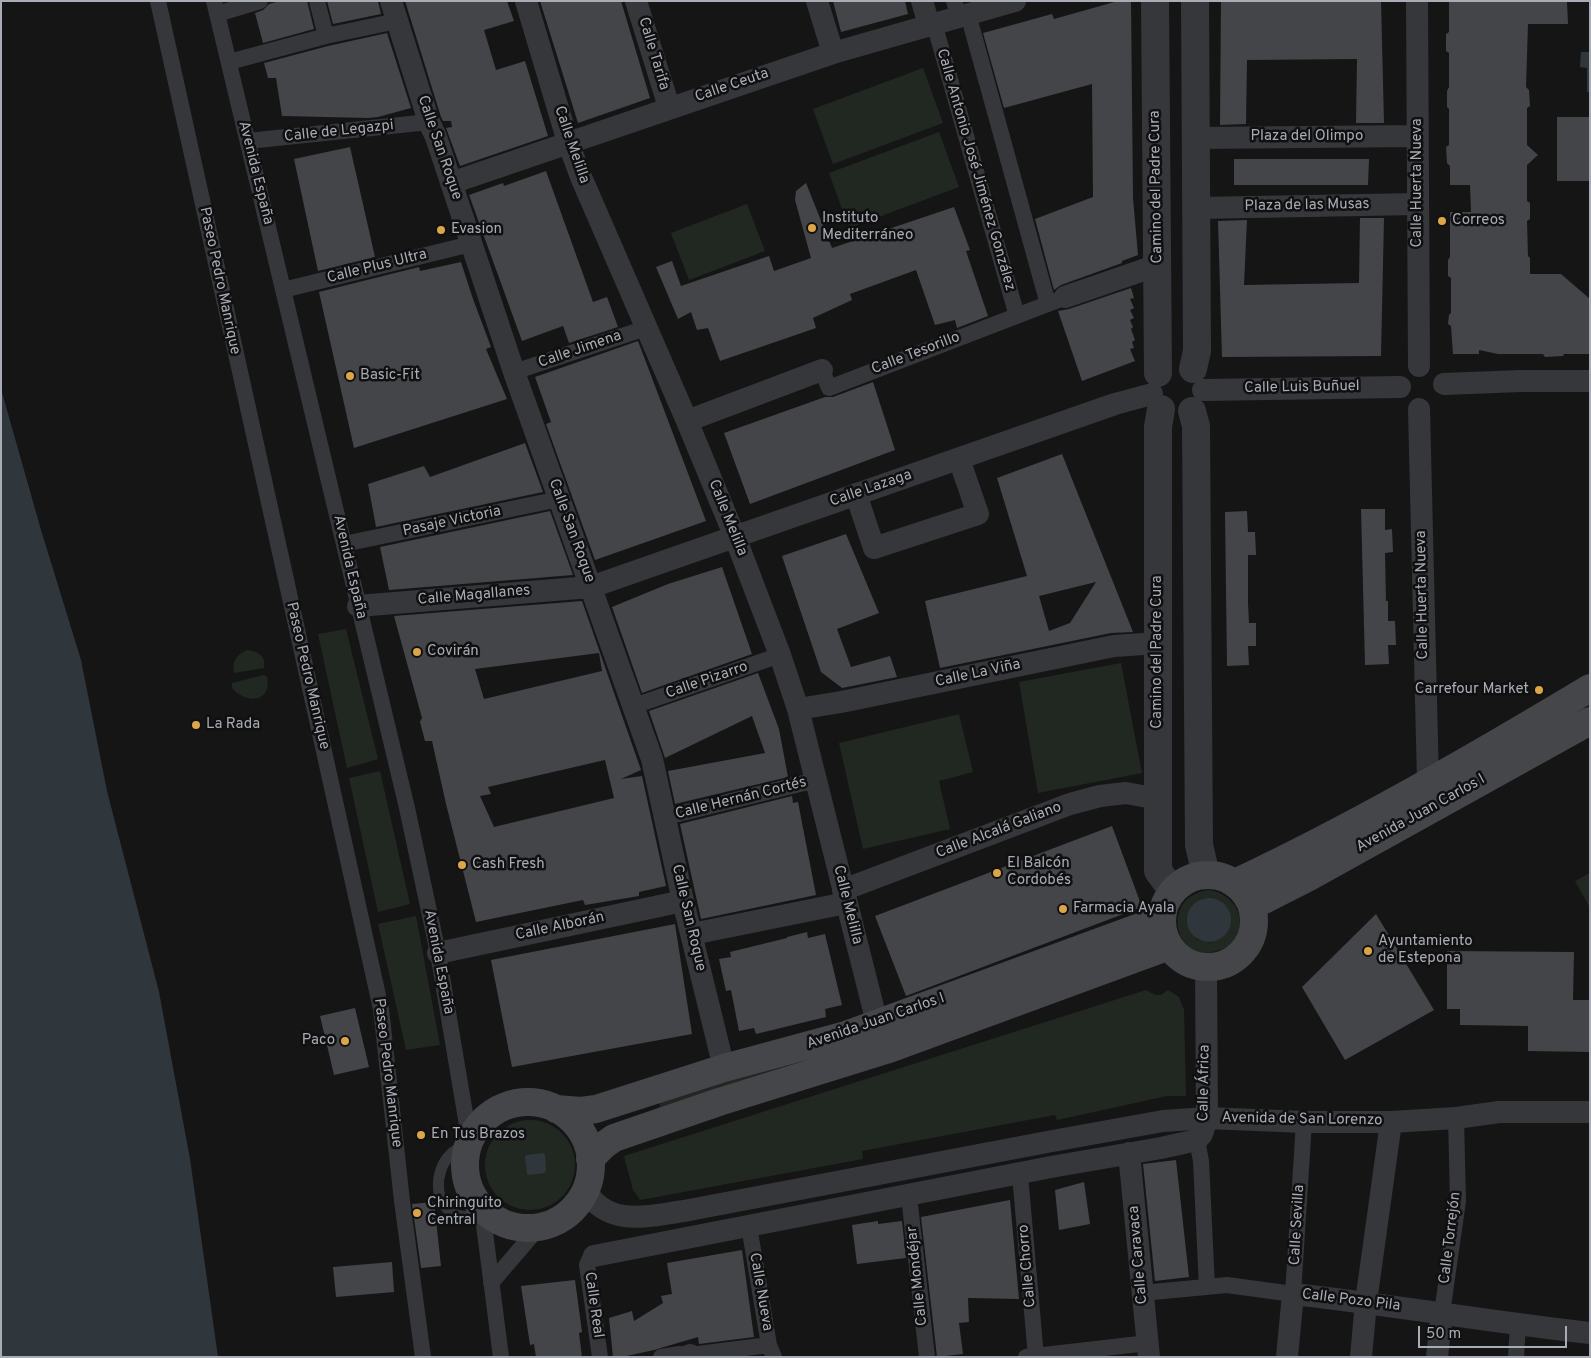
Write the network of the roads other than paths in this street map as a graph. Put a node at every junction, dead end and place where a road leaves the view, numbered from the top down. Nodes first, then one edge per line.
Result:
1 (158, 1) edge
2 (260, 1) edge
3 (317, 1) edge
4 (526, 1) edge
5 (636, 1) edge
6 (817, 1) edge
7 (922, 1) edge
8 (1015, 1) edge
9 (1155, 1) edge
10 (1195, 1) edge
11 (1417, 1) edge
12 (216, 8) edge
13 (394, 11) edge
14 (960, 11) edge
15 (932, 24) junction
16 (326, 36) junction
17 (832, 52) junction
18 (229, 62) junction
19 (669, 107) junction
20 (429, 122) junction
21 (1418, 136) junction
22 (1197, 138) junction
23 (248, 142) junction
24 (568, 142) junction
25 (451, 183) junction
26 (1418, 204) junction
27 (1197, 208) junction
28 (471, 244) junction
29 (1158, 265) junction
30 (283, 290) junction
31 (1056, 300) junction
32 (1017, 316) junction
33 (646, 328) junction
34 (1419, 366) junction
35 (822, 370) joint
36 (514, 372) junction
37 (1590, 381) edge
38 (1444, 384) junction
39 (1400, 387) junction
40 (1196, 390) junction
41 (1157, 392) junction
42 (1418, 409) junction
43 (687, 420) junction
44 (960, 459) junction
45 (856, 494) junction
46 (559, 499) junction
47 (735, 537) junction
48 (344, 544) junction
49 (591, 587) junction
50 (358, 606) junction
51 (1158, 642) junction
52 (780, 655) junction
53 (1590, 688) edge
54 (634, 706) junction
55 (798, 709) junction
56 (1590, 721) edge
57 (816, 780) junction
58 (1428, 782) junction
59 (1158, 798) junction
60 (666, 817) junction
61 (1206, 875) junction
62 (1235, 884) junction
63 (1173, 891) junction
64 (845, 896) junction
65 (683, 901) junction
66 (1252, 906) junction
67 (1162, 919) junction
68 (692, 934) junction
69 (1169, 946) junction
70 (438, 953) junction
71 (1206, 967) junction
72 (877, 1023) junction
73 (886, 1050) junction
74 (724, 1068) junction
75 (556, 1109) junction
76 (1590, 1112) edge
77 (1207, 1118) junction
78 (1456, 1118) junction
79 (1304, 1122) junction
80 (1391, 1122) junction
81 (472, 1138) junction
82 (1197, 1140) junction
83 (1016, 1148) junction
84 (1129, 1153) junction
85 (590, 1159) junction
86 (904, 1168) junction
87 (1020, 1175) junction
88 (585, 1190) junction
89 (909, 1196) junction
90 (745, 1199) junction
91 (697, 1208) junction
92 (485, 1213) junction
93 (749, 1226) junction
94 (539, 1227) junction
95 (687, 1238) junction
96 (594, 1256) joint
97 (491, 1283) junction
98 (1207, 1287) junction
99 (1142, 1293) junction
100 (1293, 1294) junction
101 (1366, 1302) junction
102 (1442, 1313) junction
103 (1518, 1325) junction
104 (1590, 1333) edge
105 (1148, 1350) edge
106 (772, 1351) edge
107 (1116, 1351) edge
108 (690, 1356) edge
109 (1032, 1356) edge
110 (423, 1357) edge
111 (501, 1357) edge
112 (600, 1357) edge
113 (661, 1357) edge
114 (927, 1357) edge
115 (1286, 1357) edge
116 (1361, 1357) edge
117 (1437, 1357) edge
118 (1516, 1357) edge

1 - 110 street, Paseo Pedro Manrique
2 - 12 street
3 - 16 street
4 - 24 street, Calle Melilla
5 - 19 street, Calle Tarifa
6 - 17 street
7 - 15 street
8 - 14 street, Calle Ceuta
9 - 29 street, Camino del Padre Cura
10 - 22 street
11 - 21 street, Calle Huerta Nueva
12 - 18 street, Avenida España
13 - 16 street
13 - 20 street, Calle San Roque
14 - 15 street, Calle Ceuta
14 - 31 street
15 - 17 street, Calle Ceuta
15 - 32 street, Calle Antonio José Jiménez González
16 - 18 street
17 - 19 street, Calle Ceuta
18 - 23 street, Avenida España
19 - 24 street, Calle Ceuta
20 - 23 street, Calle de Legazpi
20 - 25 street, Calle San Roque
21 - 22 street, Plaza del Olimpo
21 - 26 street, Calle Huerta Nueva
22 - 27 street
23 - 30 street, Avenida España
24 - 25 street, Calle Ceuta
24 - 33 street, Calle Melilla
25 - 28 street, Calle San Roque
26 - 27 street, Plaza de las Musas
26 - 34 street, Calle Huerta Nueva
27 - 40 street
28 - 30 street, Calle Plus Ultra
28 - 36 street, Calle San Roque
29 - 31 street, Calle Tesorillo
29 - 41 street, Camino del Padre Cura
30 - 48 street, Avenida España
31 - 32 street, Calle Tesorillo
32 - 35 street, Calle Tesorillo
33 - 36 street, Calle Jimena
33 - 43 street, Calle Melilla
34 - 38 street
34 - 39 street
35 - 43 street, Calle Tesorillo
36 - 46 street, Calle San Roque
37 - 38 street
38 - 42 street
39 - 40 street, Calle Luis Buñuel
39 - 42 street
40 - 41 street
40 - 41 street
40 - 61 street
41 - 44 street, Calle Lazaga
41 - 51 street, Camino del Padre Cura
42 - 58 street, Calle Huerta Nueva
43 - 47 street, Calle Melilla
44 - 45 street, Calle Lazaga
44 - 45 street
45 - 47 street, Calle Lazaga
46 - 48 street, Pasaje Victoria
46 - 49 street, Calle San Roque
47 - 49 street, Calle Lazaga
47 - 52 street, Calle Melilla
48 - 50 street, Avenida España
49 - 50 street, Calle Magallanes
49 - 54 street, Calle San Roque
50 - 70 street, Avenida España
51 - 55 street, Calle La Viña
51 - 59 street, Camino del Padre Cura
52 - 54 street, Calle Pizarro
52 - 55 street, Calle Melilla
53 - 58 main road, Avenida Juan Carlos I
54 - 60 street, Calle San Roque
55 - 57 street, Calle Melilla
56 - 66 main road, Avenida Juan Carlos I
57 - 60 street, Calle Hernán Cortés
57 - 64 street, Calle Melilla
58 - 62 main road, Avenida Juan Carlos I
59 - 63 street, Camino del Padre Cura
59 - 64 street, Calle Alcalá Galiano
60 - 65 street, Calle San Roque
61 - 62 main road
61 - 63 main road
62 - 66 main road
63 - 67 main road
64 - 68 street, Calle Alcalá Galiano
64 - 72 street, Calle Melilla
65 - 68 street, Calle San Roque
65 - 70 street, Calle Alborán
66 - 71 main road
67 - 69 main road
67 - 72 main road, Avenida Juan Carlos I
68 - 74 street, Calle San Roque
69 - 71 main road
69 - 73 main road, Avenida Juan Carlos I
70 - 81 street, Avenida España
71 - 77 street, Calle África
72 - 73 street, Calle Melilla
72 - 74 main road, Avenida Juan Carlos I
73 - 85 main road, Avenida Juan Carlos I
74 - 75 main road, Avenida Juan Carlos I
75 - 81 main road
75 - 85 main road
76 - 78 street, Avenida de San Lorenzo
77 - 79 street, Avenida de San Lorenzo
77 - 82 street, Calle África
77 - 83 street, Avenida de San Lorenzo
78 - 80 street, Avenida de San Lorenzo
78 - 102 street, Calle Torrejón
79 - 80 street, Avenida de San Lorenzo
79 - 100 street, Calle Sevilla
80 - 101 street
81 - 92 main road
82 - 84 street
82 - 98 street, Calle África
83 - 86 street, Avenida de San Lorenzo
83 - 87 street
84 - 87 street
84 - 99 street, Calle Caravaca
85 - 88 main road
86 - 89 street
86 - 90 street, Avenida de San Lorenzo
87 - 89 street
87 - 109 street, Calle Chorro
88 - 91 street, Avenida de San Lorenzo
88 - 94 main road
89 - 93 street
89 - 114 street, Calle Mondéjar
90 - 91 street, Avenida de San Lorenzo
90 - 93 street
91 - 95 street
92 - 94 main road
92 - 97 street
93 - 95 street
93 - 106 street, Calle Nueva
94 - 97 street
95 - 96 street
96 - 112 street, Calle Real
97 - 111 street
98 - 99 street, Calle Pozo Pila
98 - 100 street, Calle Pozo Pila
99 - 105 street, Calle Caravaca
100 - 101 street, Calle Pozo Pila
100 - 115 street, Calle Sevilla
101 - 102 street, Calle Pozo Pila
101 - 116 street
102 - 103 street, Calle Pozo Pila
102 - 117 street, Calle Torrejón
103 - 104 street, Calle Pozo Pila
103 - 118 street
105 - 107 street
106 - 108 street
107 - 109 street
108 - 113 street

